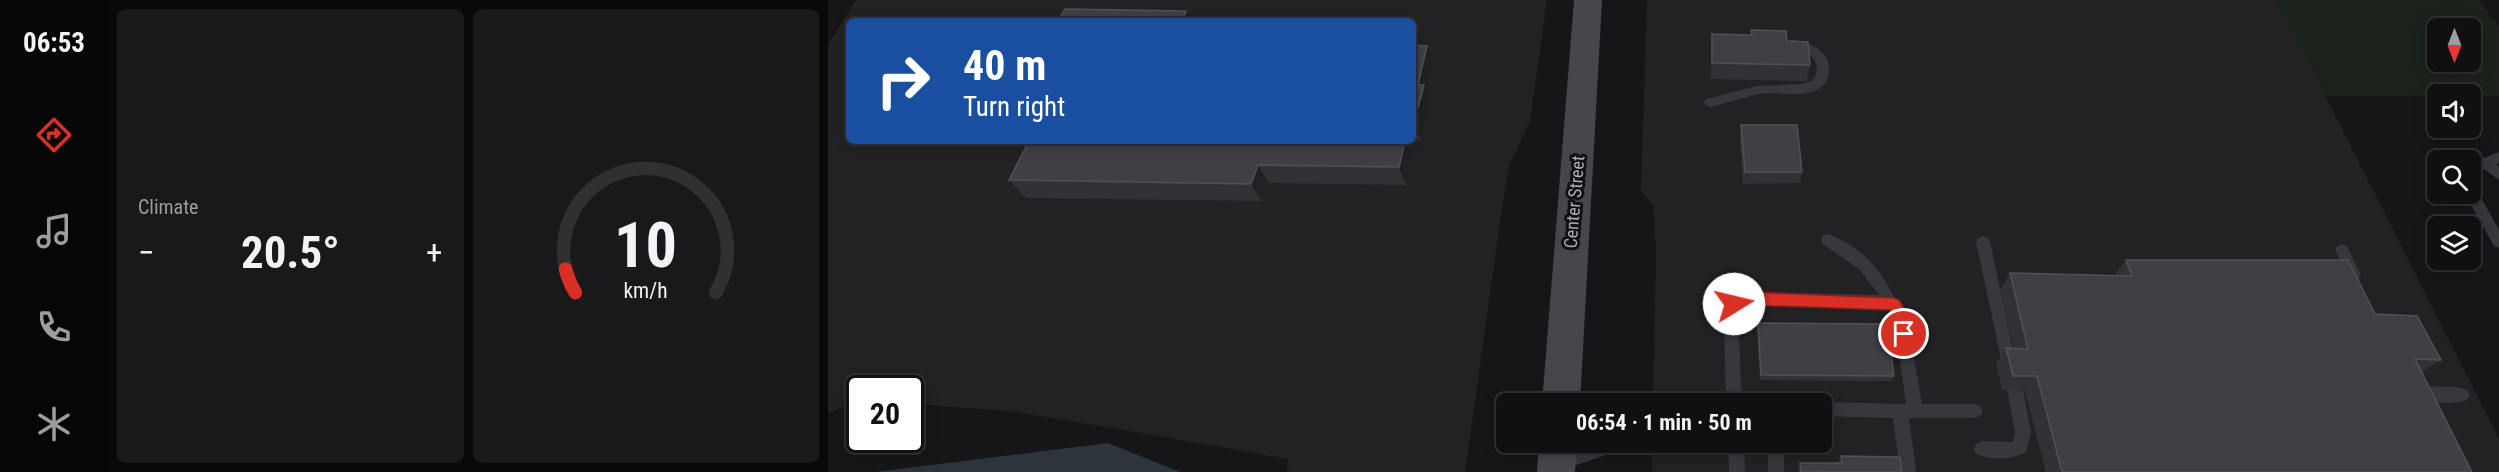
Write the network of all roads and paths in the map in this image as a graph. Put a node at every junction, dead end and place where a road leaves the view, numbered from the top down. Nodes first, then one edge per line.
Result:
1 (1588, 0) edge
2 (1777, 44) edge
3 (1710, 102) dead end
4 (2499, 157) edge
5 (2486, 162) junction
6 (2481, 164) edge
7 (2499, 175) edge
8 (2477, 204) edge
9 (1828, 240) dead end
10 (1983, 242) dead end
11 (2499, 242) edge
12 (2342, 250) dead end
13 (2362, 291) edge
14 (1889, 303) junction
15 (2008, 363) edge
16 (2405, 380) edge
17 (2015, 390) edge
18 (1562, 393) edge
19 (1734, 393) edge
20 (2462, 394) dead end
21 (1832, 409) edge
22 (1908, 411) junction
23 (1975, 411) dead end
24 (1982, 449) dead end
25 (1580, 453) edge
26 (1736, 453) edge
27 (1776, 453) edge
28 (1557, 459) edge
29 (1737, 472) edge
30 (1776, 472) edge
31 (1908, 472) edge

1 - 18 main road, Center Street
2 - 3 lane
4 - 5 lane
5 - 6 lane
5 - 7 lane
8 - 11 lane
9 - 14 lane
10 - 15 lane
12 - 13 lane
14 - 19 lane
14 - 22 lane
16 - 20 lane
17 - 24 lane
21 - 22 lane
22 - 23 lane
22 - 31 lane
25 - 28 lane
26 - 29 lane
27 - 30 lane

